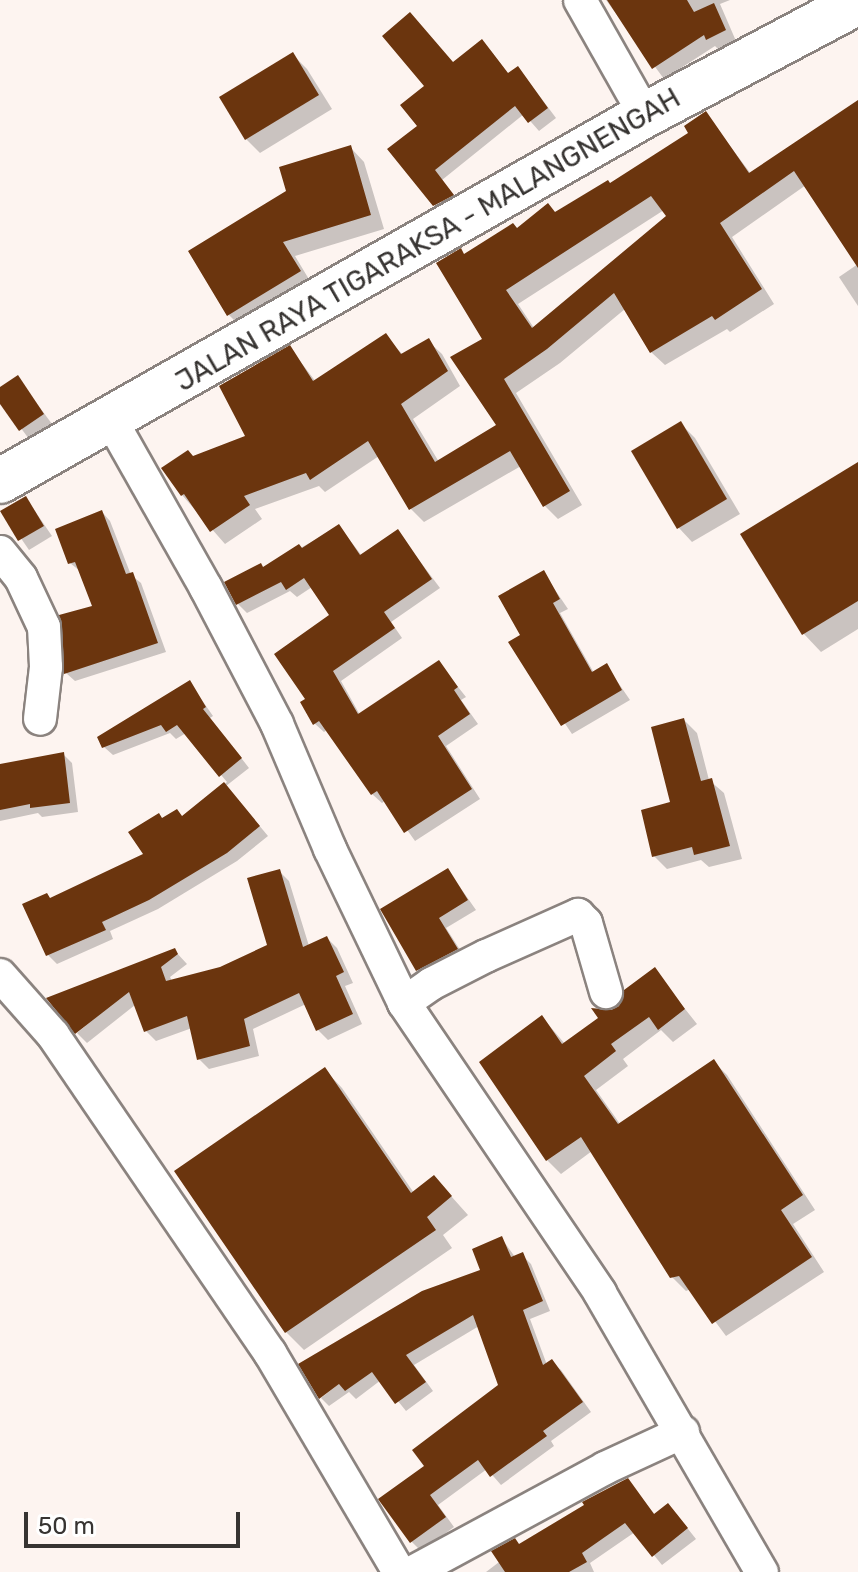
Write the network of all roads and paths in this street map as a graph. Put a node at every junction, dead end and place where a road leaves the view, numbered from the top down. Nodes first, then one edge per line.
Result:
1 (580, 0) edge
2 (858, 2) edge
3 (645, 115) junction
4 (111, 420) junction
5 (0, 481) edge
6 (0, 552) edge
7 (40, 719) dead end
8 (0, 975) edge
9 (606, 992) dead end
10 (404, 1003) junction
11 (683, 1432) junction
12 (399, 1572) edge
13 (413, 1572) edge
14 (762, 1572) edge

1 - 3 street
2 - 3 main road, JALAN RAYA TIGARAKSA - MALANGNENGAH
3 - 4 main road, JALAN RAYA TIGARAKSA - MALANGNENGAH
4 - 5 main road, JALAN RAYA TIGARAKSA - MALANGNENGAH
4 - 10 street
6 - 7 street
8 - 12 street
9 - 10 street
10 - 11 street
11 - 13 street
11 - 14 street

